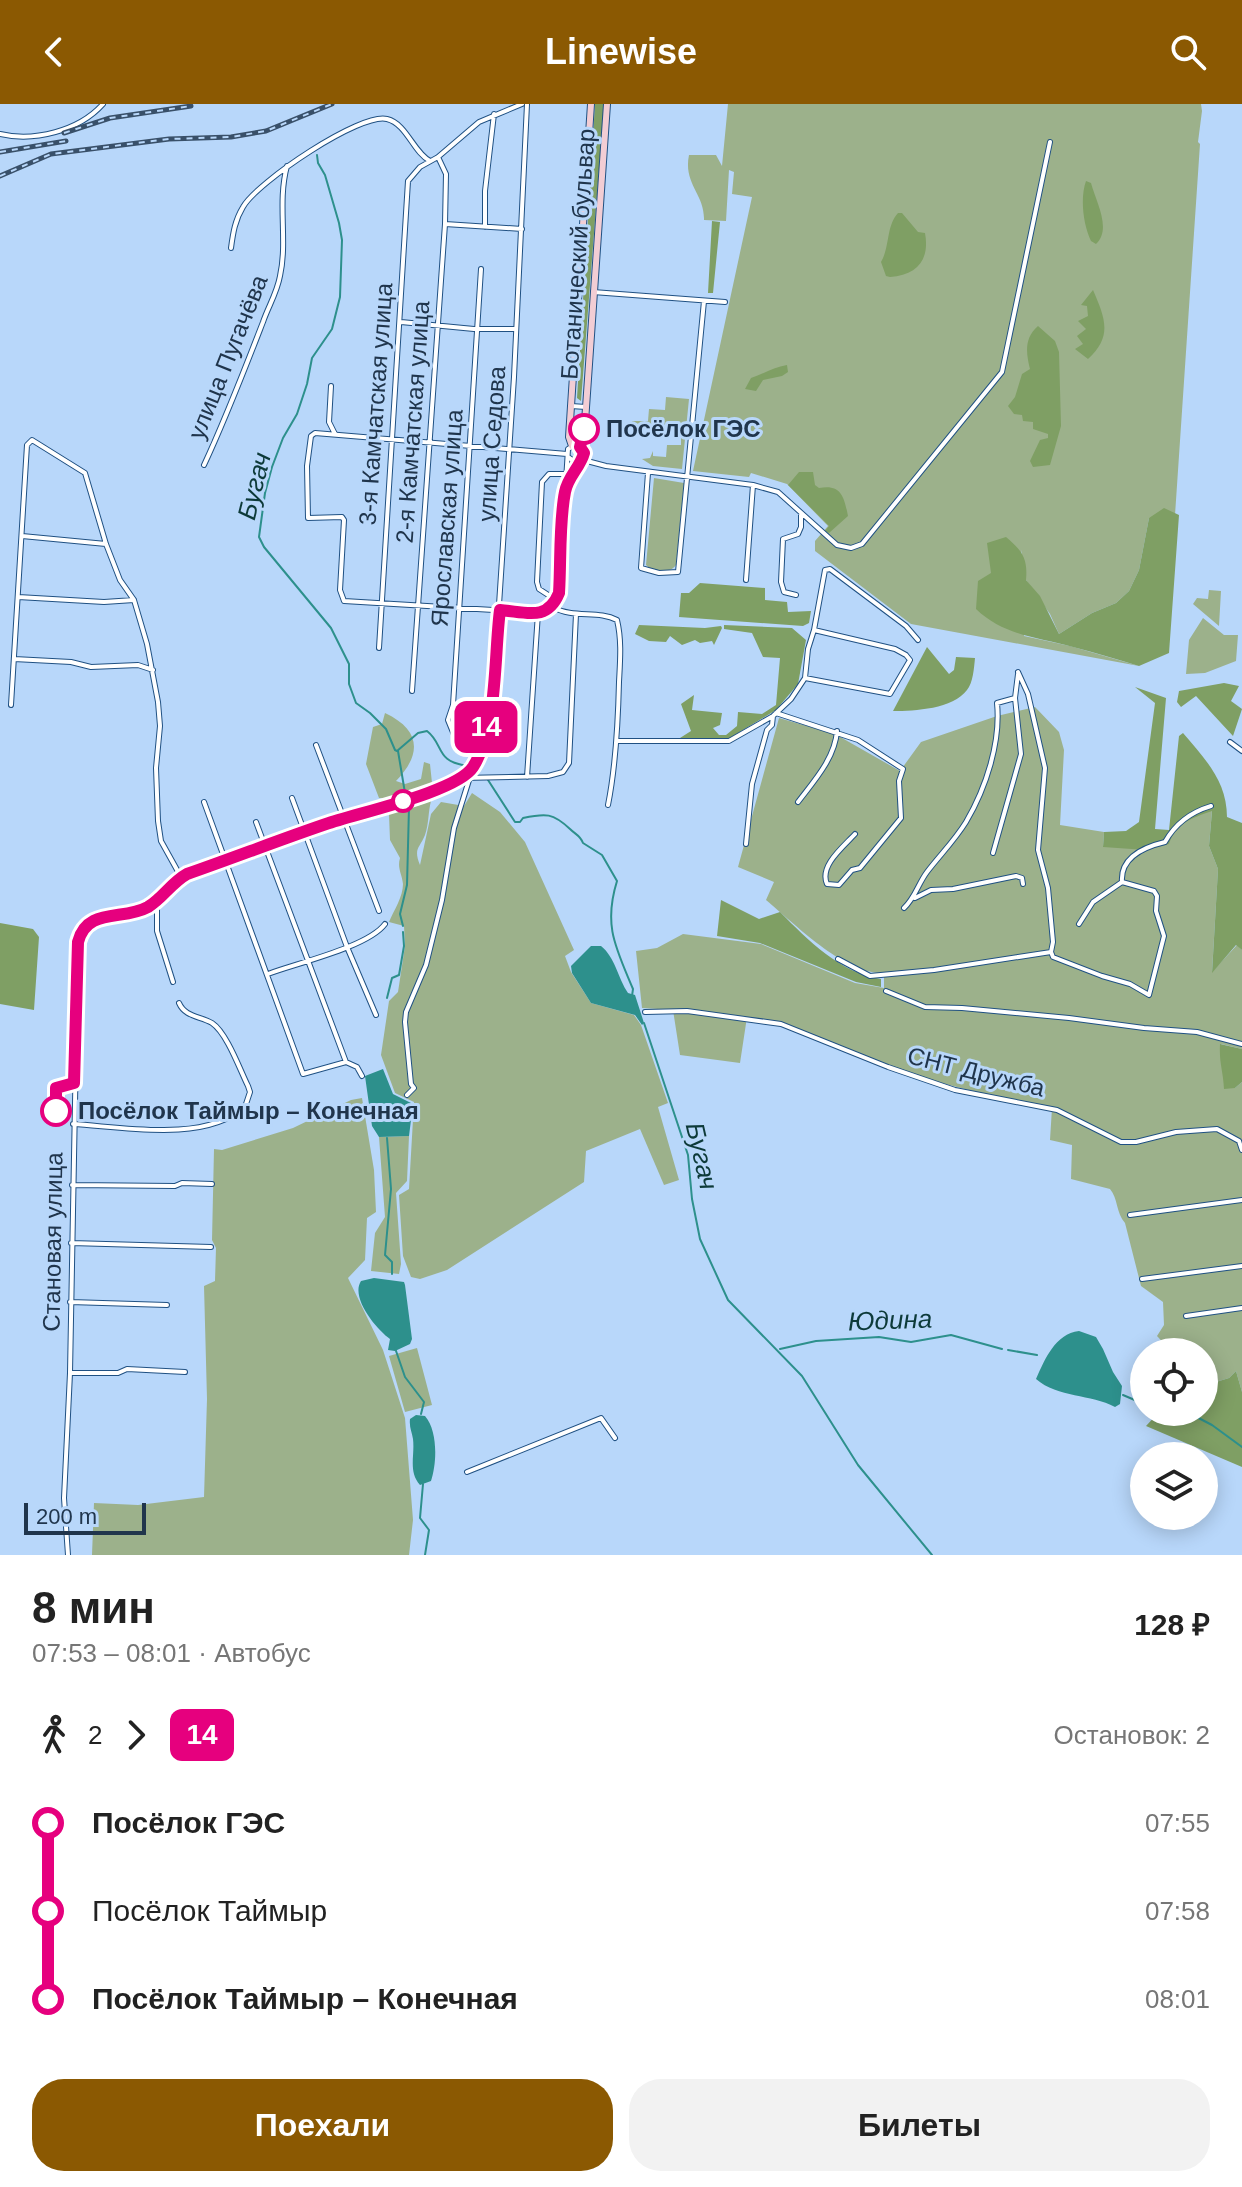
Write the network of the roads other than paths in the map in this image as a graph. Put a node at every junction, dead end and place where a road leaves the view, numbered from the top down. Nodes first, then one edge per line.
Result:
1 (103, 104) edge
2 (524, 104) edge
3 (591, 104) edge
4 (607, 104) edge
5 (494, 114) junction
6 (0, 134) edge
7 (1050, 142) dead end
8 (438, 157) junction
9 (430, 161) junction
10 (287, 166) junction
11 (445, 224) junction
12 (485, 227) junction
13 (522, 229) junction
14 (231, 248) dead end
15 (481, 269) dead end
16 (593, 292) junction
17 (704, 301) junction
18 (725, 302) dead end
19 (401, 322) junction
20 (437, 326) junction
21 (477, 328) junction
22 (516, 329) junction
23 (331, 386) dead end
24 (571, 406) junction
25 (586, 407) junction
26 (335, 434) junction
27 (392, 441) junction
28 (431, 443) junction
29 (470, 445) junction
30 (572, 446) junction
31 (580, 447) junction
32 (509, 448) junction
33 (568, 455) junction
34 (583, 458) junction
35 (204, 465) dead end
36 (648, 473) junction
37 (565, 474) junction
38 (687, 477) junction
39 (753, 485) junction
40 (565, 491) junction
41 (801, 512) junction
42 (22, 536) junction
43 (106, 544) junction
44 (746, 580) dead end
45 (796, 595) dead end
46 (18, 597) junction
47 (134, 600) junction
48 (556, 600) junction
49 (381, 603) junction
50 (419, 604) junction
51 (553, 606) junction
52 (460, 607) junction
53 (500, 610) junction
54 (538, 613) junction
55 (576, 614) junction
56 (814, 630) junction
57 (918, 640) dead end
58 (379, 648) dead end
59 (14, 659) junction
60 (153, 670) junction
61 (805, 678) junction
62 (412, 691) dead end
63 (1015, 698) junction
64 (11, 705) dead end
65 (774, 714) junction
66 (837, 731) junction
67 (617, 741) junction
68 (1230, 742) dead end
69 (316, 745) dead end
70 (481, 749) junction
71 (1242, 751) edge
72 (472, 769) junction
73 (478, 776) junction
74 (470, 777) junction
75 (527, 777) junction
76 (462, 778) junction
77 (292, 798) dead end
78 (204, 802) dead end
79 (798, 802) dead end
80 (608, 805) dead end
81 (1211, 806) dead end
82 (345, 817) junction
83 (256, 822) dead end
84 (305, 831) junction
85 (855, 834) dead end
86 (746, 844) dead end
87 (266, 845) junction
88 (993, 853) dead end
89 (226, 860) junction
90 (181, 877) junction
91 (1122, 882) junction
92 (1023, 884) dead end
93 (157, 900) junction
94 (912, 900) junction
95 (904, 908) dead end
96 (379, 911) dead end
97 (385, 924) dead end
98 (1079, 924) dead end
99 (347, 947) junction
100 (1051, 952) junction
101 (838, 959) dead end
102 (307, 960) junction
103 (268, 974) junction
104 (173, 982) dead end
105 (886, 991) dead end
106 (179, 1003) dead end
107 (645, 1012) dead end
108 (376, 1015) dead end
109 (1242, 1044) edge
110 (346, 1062) junction
111 (362, 1076) dead end
112 (407, 1095) dead end
113 (73, 1124) junction
114 (1242, 1150) edge
115 (212, 1184) dead end
116 (72, 1185) junction
117 (1242, 1200) edge
118 (1130, 1215) dead end
119 (71, 1243) junction
120 (211, 1247) dead end
121 (1242, 1266) edge
122 (1142, 1279) dead end
123 (70, 1302) junction
124 (167, 1305) dead end
125 (1242, 1308) edge
126 (1186, 1316) dead end
127 (185, 1372) dead end
128 (70, 1373) junction
129 (615, 1438) dead end
130 (467, 1472) dead end
131 (68, 1555) edge

1 - 6 street
2 - 5 street
2 - 13 street, улица Седова
3 - 24 street, Ботанический бульвар
4 - 16 street, Ботанический бульвар
5 - 8 street
5 - 12 street
7 - 41 street
8 - 9 street
8 - 11 street, 2-я Камчатская улица
9 - 10 street, улица Пугачёва
9 - 19 street, 3-я Камчатская улица
10 - 14 street, улица Пугачёва
10 - 35 street, улица Пугачёва
11 - 12 street
11 - 20 street, 2-я Камчатская улица
12 - 13 street
13 - 22 street, улица Седова
15 - 21 street, Ярославская улица
16 - 17 street
16 - 25 street, Ботанический бульвар
17 - 18 street
17 - 38 street
19 - 20 street
19 - 27 street, 3-я Камчатская улица
20 - 21 street
20 - 28 street, 2-я Камчатская улица
21 - 22 street
21 - 29 street, Ярославская улица
22 - 32 street, улица Седова
23 - 26 street
24 - 25 street, Ботанический бульвар
24 - 30 street, Ботанический бульвар
25 - 31 street, Ботанический бульвар
26 - 27 street
26 - 49 street
27 - 28 street
27 - 49 street, 3-я Камчатская улица
28 - 29 street
28 - 50 street, 2-я Камчатская улица
29 - 32 street
29 - 52 street, Ярославская улица
30 - 31 street
30 - 33 street
31 - 34 street
32 - 33 street
32 - 53 street, улица Седова
33 - 34 street
33 - 37 street
34 - 36 street
34 - 40 street
36 - 38 street
36 - 38 street
37 - 40 street
37 - 48 street
38 - 39 street
39 - 41 street
39 - 44 street
40 - 48 street
41 - 45 street
42 - 43 street
42 - 43 street
42 - 46 street
43 - 47 street
46 - 47 street
46 - 59 street
47 - 60 street
48 - 51 street
49 - 50 street
49 - 58 street, 3-я Камчатская улица
50 - 52 street
50 - 62 street, 2-я Камчатская улица
51 - 54 street
51 - 55 street
52 - 53 street
52 - 70 street, Ярославская улица
53 - 54 street
53 - 70 street, улица Седова
54 - 75 street
55 - 67 street
55 - 75 street, Становая улица
56 - 57 street
56 - 61 street
56 - 61 street
59 - 60 street
59 - 64 street
60 - 90 street
61 - 65 street
63 - 88 street
63 - 94 street
63 - 100 street
65 - 66 street
65 - 67 street
65 - 86 street
66 - 79 street
66 - 85 street
67 - 80 street
68 - 71 street
69 - 82 street
70 - 72 street, улица Седова
72 - 73 street
72 - 76 street, улица Седова
73 - 74 street, Становая улица
73 - 75 street, Становая улица
74 - 76 street, Становая улица
74 - 112 street
76 - 82 street, Становая улица
77 - 84 street
78 - 89 street
81 - 91 street
82 - 84 street, Становая улица
82 - 96 street
83 - 87 street
84 - 87 street, Становая улица
84 - 99 street
87 - 89 street, Становая улица
87 - 102 street
89 - 90 street, Становая улица
89 - 103 street
90 - 93 street, Становая улица
91 - 98 street
91 - 100 street
92 - 94 street
93 - 104 street
93 - 113 street, Становая улица
94 - 95 street
97 - 99 street
99 - 102 street
99 - 108 street
100 - 101 street
102 - 103 street
102 - 110 street
103 - 110 street
105 - 109 street
106 - 113 street
107 - 114 street, СНТ Дружба
110 - 111 street
113 - 116 street, Становая улица
115 - 116 street
116 - 119 street, Становая улица
117 - 118 street
119 - 120 street
119 - 123 street, Становая улица
121 - 122 street
123 - 124 street
123 - 128 street, Становая улица
125 - 126 street
127 - 128 street
128 - 131 street, Становая улица
129 - 130 street

